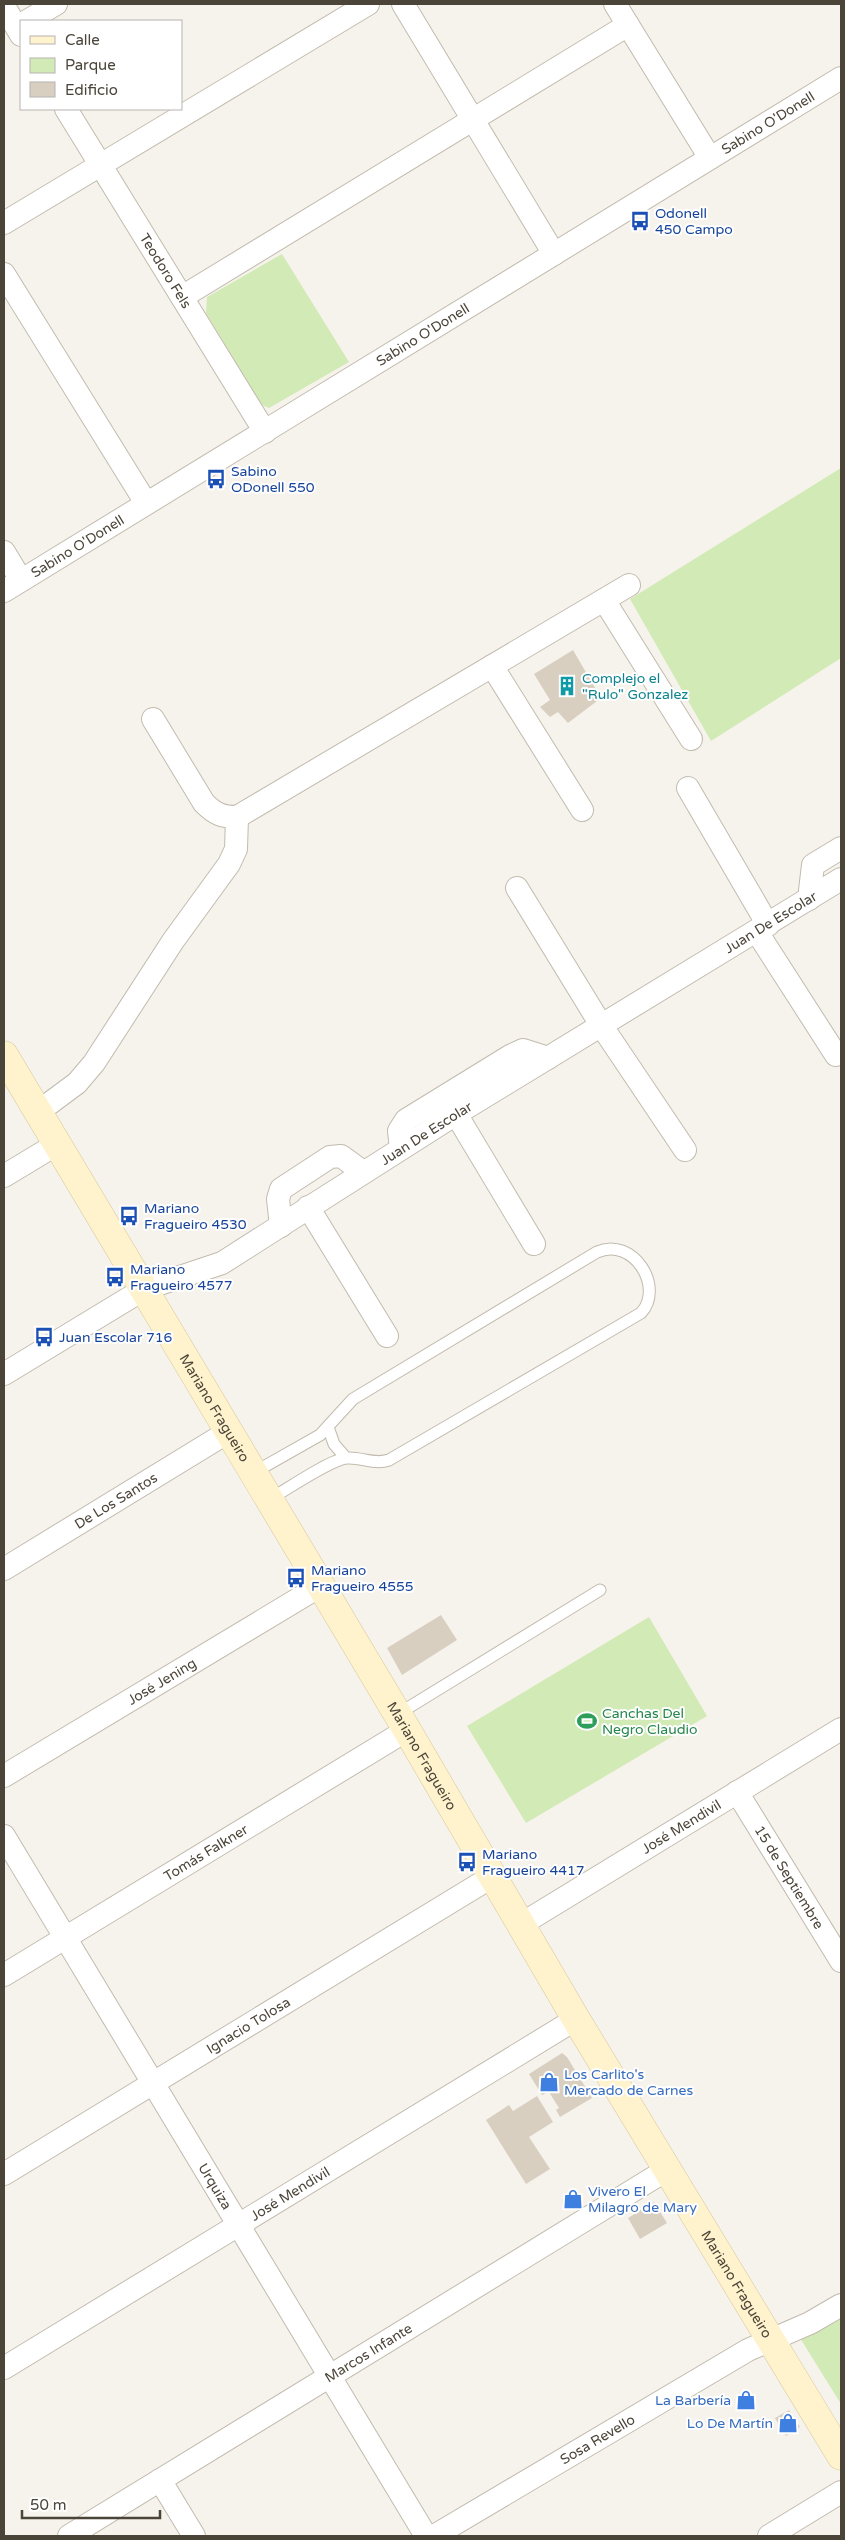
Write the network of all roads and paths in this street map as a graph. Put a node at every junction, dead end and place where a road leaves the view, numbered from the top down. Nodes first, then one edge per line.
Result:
1 (56, 4) edge
2 (368, 4) edge
3 (402, 4) edge
4 (615, 4) edge
5 (4, 6) edge
6 (32, 20) edge
7 (20, 25) edge
8 (628, 25) junction
9 (841, 78) edge
10 (67, 110) edge
11 (473, 120) junction
12 (710, 158) junction
13 (100, 164) junction
14 (4, 223) edge
15 (554, 254) junction
16 (4, 274) edge
17 (182, 297) junction
18 (265, 432) junction
19 (146, 503) junction
20 (4, 552) edge
21 (629, 585) dead end
22 (12, 586) edge
23 (604, 600) junction
24 (492, 666) junction
25 (153, 719) dead end
26 (691, 739) dead end
27 (688, 788) dead end
28 (582, 810) dead end
29 (237, 817) junction
30 (841, 848) edge
31 (841, 879) edge
32 (517, 888) dead end
33 (809, 899) junction
34 (763, 928) junction
35 (602, 1025) junction
36 (4, 1055) edge
37 (836, 1055) dead end
38 (548, 1058) junction
39 (38, 1112) junction
40 (456, 1114) junction
41 (57, 1144) junction
42 (402, 1148) junction
43 (686, 1150) dead end
44 (363, 1172) junction
45 (4, 1176) edge
46 (308, 1207) junction
47 (281, 1226) junction
48 (534, 1244) dead end
49 (144, 1290) junction
50 (387, 1336) dead end
51 (4, 1374) edge
52 (328, 1427) junction
53 (228, 1432) junction
54 (346, 1458) junction
55 (252, 1473) junction
56 (268, 1500) junction
57 (4, 1569) edge
58 (320, 1586) junction
59 (600, 1590) dead end
60 (402, 1722) junction
61 (841, 1729) edge
62 (4, 1776) edge
63 (737, 1792) junction
64 (4, 1836) edge
65 (492, 1876) junction
66 (520, 1925) junction
67 (65, 1937) junction
68 (839, 1951) edge
69 (4, 1974) edge
70 (576, 2019) junction
71 (153, 2083) junction
72 (668, 2169) junction
73 (4, 2174) edge
74 (239, 2225) junction
75 (841, 2304) edge
76 (772, 2340) junction
77 (4, 2368) edge
78 (331, 2376) junction
79 (841, 2456) edge
80 (160, 2480) junction
81 (841, 2492) edge
82 (69, 2536) edge
83 (194, 2536) edge
84 (426, 2536) edge
85 (434, 2536) edge
86 (769, 2536) edge

1 - 6 street
2 - 13 street
3 - 11 street
4 - 8 street
5 - 7 street
8 - 11 street
8 - 12 street
9 - 12 street, Sabino O'Donell
10 - 13 street, Teodoro Fels
11 - 15 street
11 - 17 street
12 - 15 street, Sabino O'Donell
13 - 14 street
13 - 17 street, Teodoro Fels
15 - 18 street, Sabino O'Donell
16 - 19 street
17 - 18 street, Teodoro Fels
18 - 19 street, Sabino O'Donell
19 - 22 street, Sabino O'Donell
20 - 22 street
21 - 23 street
23 - 24 street
23 - 26 street
24 - 28 street
24 - 29 street
25 - 29 street
27 - 34 street
29 - 39 street
30 - 33 street
31 - 33 street, Juan De Escolar
32 - 35 street
33 - 34 street, Juan De Escolar
34 - 35 street, Juan De Escolar
34 - 37 street
35 - 38 street, Juan De Escolar
35 - 43 street
36 - 39 main road, Mariano Fragueiro
38 - 40 street, Juan De Escolar
38 - 42 street
39 - 41 main road, Mariano Fragueiro
40 - 42 street, Juan De Escolar
40 - 48 street
41 - 45 street
41 - 49 main road, Mariano Fragueiro
42 - 44 street, Juan De Escolar
44 - 46 street, Juan De Escolar
44 - 47 street
46 - 47 street, Juan De Escolar
46 - 50 street
47 - 49 street, Juan De Escolar
49 - 51 street, Juan De Escolar
49 - 53 main road, Mariano Fragueiro
52 - 54 lane
52 - 54 lane
52 - 55 lane
53 - 55 main road, Mariano Fragueiro
53 - 57 street, De Los Santos
54 - 56 lane
55 - 56 main road, Mariano Fragueiro
56 - 58 main road, Mariano Fragueiro
58 - 60 main road, Mariano Fragueiro
58 - 62 street, José Jening
59 - 60 lane
60 - 65 main road, Mariano Fragueiro
60 - 67 street, Tomás Falkner
61 - 63 street, José Mendivil
63 - 66 street, José Mendivil
63 - 68 street, 15 de Septiembre
64 - 67 street, Urquiza
65 - 66 main road, Mariano Fragueiro
65 - 71 street, Ignacio Tolosa
66 - 70 main road, Mariano Fragueiro
67 - 69 street, Tomás Falkner
67 - 71 street, Urquiza
70 - 72 main road, Mariano Fragueiro
70 - 74 street, José Mendivil
71 - 73 street, Ignacio Tolosa
71 - 74 street, Urquiza
72 - 76 main road, Mariano Fragueiro
72 - 78 street, Marcos Infante
74 - 77 street, José Mendivil
74 - 78 street, Urquiza
75 - 76 street, Sosa Revello
76 - 79 main road, Mariano Fragueiro
76 - 85 street, Sosa Revello
78 - 80 street, Marcos Infante
78 - 84 street, Urquiza
80 - 82 street, Marcos Infante
80 - 83 street
81 - 86 street

